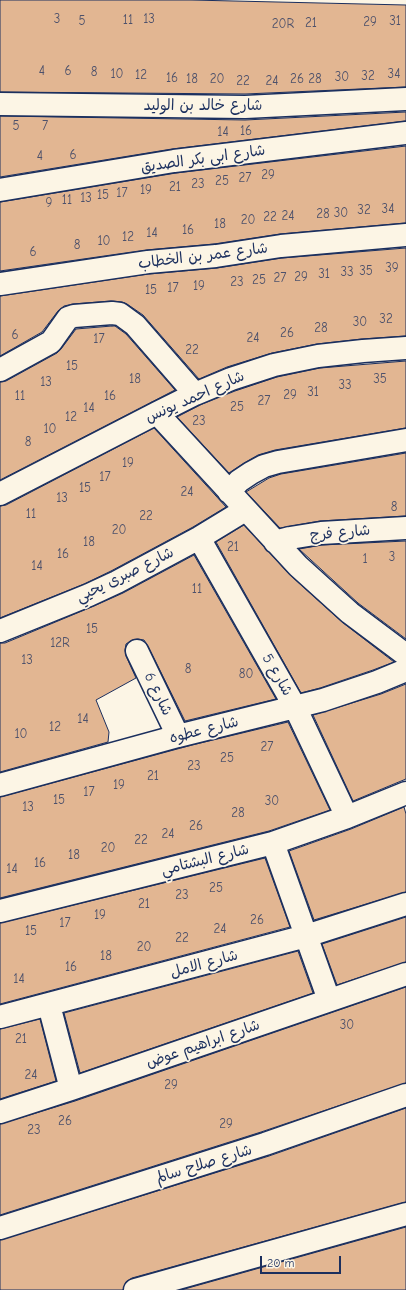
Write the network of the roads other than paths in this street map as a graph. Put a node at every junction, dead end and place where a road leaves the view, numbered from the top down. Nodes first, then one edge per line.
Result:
1 (406, 99) edge
2 (0, 104) edge
3 (406, 133) edge
4 (0, 190) edge
5 (406, 235) edge
6 (0, 284) edge
7 (406, 348) edge
8 (0, 370) edge
9 (195, 394) junction
10 (157, 413) junction
11 (406, 440) edge
12 (229, 492) junction
13 (0, 494) edge
14 (245, 510) junction
15 (406, 528) edge
16 (199, 538) junction
17 (275, 542) junction
18 (0, 631) edge
19 (137, 651) dead end
20 (406, 655) edge
21 (406, 670) edge
22 (296, 707) junction
23 (178, 736) junction
24 (0, 785) edge
25 (406, 793) edge
26 (347, 818) junction
27 (273, 843) junction
28 (406, 904) edge
29 (0, 911) edge
30 (306, 936) junction
31 (406, 974) edge
32 (329, 1000) junction
33 (49, 1005) junction
34 (0, 1017) edge
35 (71, 1089) junction
36 (406, 1095) edge
37 (0, 1112) edge
38 (406, 1214) edge
39 (0, 1228) edge
40 (135, 1290) edge

1 - 2 street, شارع خالد بن الوليد
3 - 4 street, شارع ابى بكر الصديق
5 - 6 street, شارع عمر بن الخطاب
7 - 9 street, شارع احمد يونس
8 - 9 street
9 - 10 street, شارع احمد يونس
10 - 12 street
10 - 13 street, شارع احمد يونس
11 - 12 street
12 - 14 street
14 - 16 street, شارع صبرى يحيي
14 - 17 street
15 - 17 street, شارع فرج
16 - 18 street, شارع صبرى يحيي
16 - 22 street, شارع 5
17 - 20 street
19 - 23 street, شارع 6
21 - 22 street, شارع عطوه
22 - 23 street, شارع عطوه
22 - 26 street, شارع 5
23 - 24 street, شارع عطوه
25 - 26 street, شارع البشتامي
26 - 27 street, شارع البشتامي
27 - 29 street, شارع البشتامي
27 - 30 street
28 - 30 street, شارع الامل
30 - 32 street
30 - 33 street, شارع الامل
31 - 32 street, شارع ابراهيم عوض
32 - 35 street, شارع ابراهيم عوض
33 - 34 street, شارع الامل
33 - 35 street
35 - 37 street, شارع ابراهيم عوض
36 - 39 street, شارع صلاح سالم
38 - 40 street

